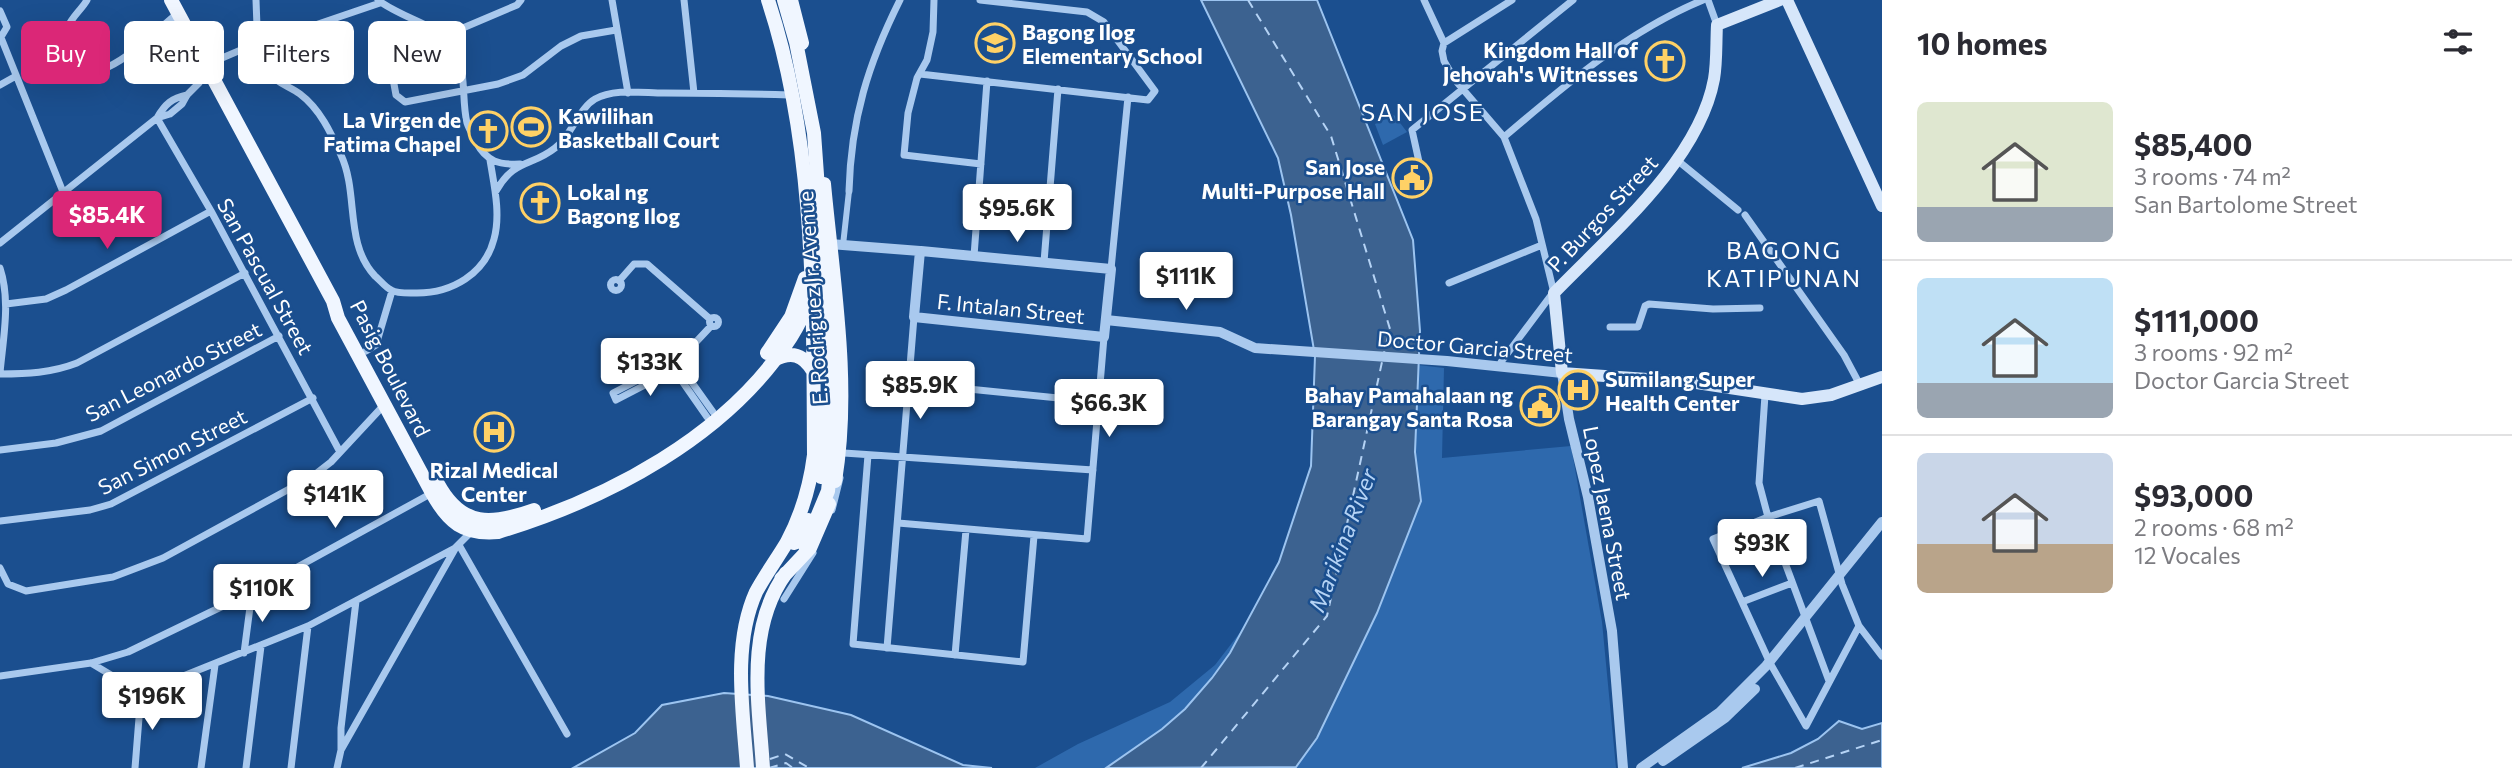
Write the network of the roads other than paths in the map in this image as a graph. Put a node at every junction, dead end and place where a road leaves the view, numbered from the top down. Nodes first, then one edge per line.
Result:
1 (87, 0) edge
2 (256, 0) edge
3 (521, 0) edge
4 (612, 0) edge
5 (684, 0) edge
6 (768, 0) edge
7 (775, 0) edge
8 (784, 0) edge
9 (791, 0) edge
10 (900, 0) edge
11 (934, 0) edge
12 (979, 0) edge
13 (1424, 0) edge
14 (1513, 0) edge
15 (1573, 0) edge
16 (1706, 0) edge
17 (1780, 0) edge
18 (1787, 0) edge
19 (379, 1) edge
20 (175, 6) edge
21 (0, 11) edge
22 (797, 20) junction
23 (258, 21) edge
24 (324, 21) edge
25 (416, 21) edge
26 (776, 25) junction
27 (1717, 25) junction
28 (466, 27) edge
29 (616, 30) junction
30 (0, 36) edge
31 (1444, 43) junction
32 (920, 74) junction
33 (16, 76) junction
34 (988, 81) junction
35 (198, 84) edge
36 (216, 84) edge
37 (285, 84) edge
38 (394, 84) edge
39 (464, 84) edge
40 (0, 85) edge
41 (1058, 89) junction
42 (1463, 90) junction
43 (464, 92) junction
44 (628, 93) junction
45 (694, 93) junction
46 (792, 96) junction
47 (1128, 97) junction
48 (158, 118) junction
49 (1504, 137) junction
50 (489, 160) junction
51 (1676, 160) junction
52 (981, 163) junction
53 (520, 164) junction
54 (1423, 180) dead end
55 (849, 191) joint
56 (63, 192) junction
57 (496, 192) junction
58 (1882, 206) edge
59 (211, 211) junction
60 (809, 242) junction
61 (0, 243) edge
62 (836, 244) junction
63 (1542, 245) junction
64 (920, 251) junction
65 (974, 256) junction
66 (1044, 262) junction
67 (0, 268) edge
68 (1111, 269) junction
69 (245, 273) junction
70 (619, 281) dead end
71 (1449, 283) dead end
72 (393, 291) junction
73 (1553, 294) junction
74 (811, 300) junction
75 (333, 301) junction
76 (6, 304) junction
77 (1760, 308) dead end
78 (914, 317) junction
79 (1106, 320) junction
80 (1610, 327) dead end
81 (279, 336) junction
82 (1104, 337) junction
83 (366, 351) junction
84 (1560, 354) junction
85 (681, 358) junction
86 (774, 359) junction
87 (840, 360) junction
88 (1502, 362) dead end
89 (674, 371) junction
90 (1562, 373) junction
91 (0, 374) edge
92 (1579, 374) junction
93 (813, 377) junction
94 (1882, 377) edge
95 (909, 383) junction
96 (1860, 385) junction
97 (1765, 395) junction
98 (313, 398) junction
99 (1098, 402) junction
100 (385, 405) junction
101 (710, 415) junction
102 (0, 450) edge
103 (340, 452) junction
104 (844, 453) junction
105 (868, 455) junction
106 (903, 456) junction
107 (1093, 470) junction
108 (432, 493) junction
109 (1768, 517) junction
110 (0, 521) edge
111 (1882, 522) edge
112 (898, 523) junction
113 (475, 526) junction
114 (966, 530) junction
115 (1882, 533) edge
116 (1034, 536) junction
117 (457, 547) junction
118 (0, 568) edge
119 (775, 575) junction
120 (1841, 580) junction
121 (1792, 583) junction
122 (252, 592) junction
123 (784, 599) dead end
124 (356, 601) junction
125 (1742, 602) junction
126 (1807, 623) junction
127 (309, 626) junction
128 (1859, 626) junction
129 (261, 646) junction
130 (887, 648) junction
131 (244, 653) junction
132 (955, 654) junction
133 (1882, 656) edge
134 (91, 663) junction
135 (215, 665) junction
136 (1772, 666) junction
137 (0, 676) edge
138 (1829, 681) junction
139 (141, 693) junction
140 (567, 734) dead end
141 (341, 750) junction
142 (135, 768) edge
143 (201, 768) edge
144 (246, 768) edge
145 (291, 768) edge
146 (337, 768) edge
147 (747, 768) edge
148 (763, 768) edge
149 (1623, 768) edge
150 (1641, 768) edge
151 (1652, 768) edge

1 - 20 street
2 - 23 street
3 - 28 street
4 - 29 street
5 - 45 street
6 - 26 main road, E. Rodriguez Jr. Avenue
7 - 119 main road, bridge
8 - 119 main road, bridge
9 - 22 main road, E. Rodriguez Jr. Avenue
10 - 55 street
11 - 32 street
12 - 47 street
13 - 31 street, Lopez Jaena Street
14 - 31 street
15 - 42 street
16 - 27 street
16 - 49 street
17 - 27 main road
18 - 58 main road
19 - 24 street
19 - 25 street
21 - 30 street
22 - 26 main road
22 - 62 main road, E. Rodriguez Jr. Avenue
26 - 46 main road, E. Rodriguez Jr. Avenue
27 - 51 main road, P. Burgos Street
29 - 43 street
29 - 44 street
30 - 33 street
31 - 42 street, Lopez Jaena Street
32 - 34 street
32 - 52 street
33 - 40 street
33 - 56 street
34 - 41 street
34 - 52 street
35 - 48 street
36 - 75 main road, Pasig Boulevard
37 - 72 street
38 - 43 street
39 - 43 street
41 - 47 street
41 - 66 street
42 - 49 street, Lopez Jaena Street
42 - 54 street
43 - 50 street
44 - 45 street
44 - 53 street
45 - 46 street
46 - 60 main road, E. Rodriguez Jr. Avenue
47 - 68 street
48 - 56 street
48 - 59 street, San Pascual Street
49 - 63 street, Lopez Jaena Street
50 - 53 street
50 - 57 street
51 - 73 main road, P. Burgos Street
51 - 96 street
52 - 65 street
53 - 57 street
55 - 62 street
56 - 61 street
57 - 72 street
59 - 69 street, San Pascual Street
59 - 76 street
60 - 62 street
60 - 74 main road, E. Rodriguez Jr. Avenue
60 - 101 main road
62 - 64 street
62 - 74 main road
62 - 87 main road, E. Rodriguez Jr. Avenue
63 - 71 street
63 - 73 street, Lopez Jaena Street
64 - 65 street
64 - 78 street
65 - 66 street
66 - 68 street
67 - 76 street
68 - 79 street
69 - 81 street, San Pascual Street
69 - 91 street
70 - 85 street
72 - 83 street
73 - 84 main road, Lopez Jaena Street
73 - 88 street
74 - 86 main road
74 - 93 main road, E. Rodriguez Jr. Avenue
75 - 83 main road, Pasig Boulevard
75 - 100 main road, Pasig Boulevard
76 - 91 street
77 - 80 street
78 - 82 street, F. Intalan Street
78 - 95 street
79 - 82 street
79 - 90 street, Doctor Garcia Street
81 - 98 street, San Pascual Street
81 - 102 street, San Leonardo Street
82 - 99 street
83 - 113 main road, Pasig Boulevard
84 - 90 main road, Lopez Jaena Street
84 - 92 main road
85 - 89 street
85 - 89 street
86 - 93 main road
86 - 113 main road
87 - 104 street
87 - 119 main road, E. Rodriguez Jr. Avenue
89 - 89 street
89 - 101 street
90 - 92 main road, Doctor Garcia Street
90 - 149 street, Lopez Jaena Street
92 - 97 main road, Doctor Garcia Street
93 - 119 main road, E. Rodriguez Jr. Avenue
94 - 96 main road, Doctor Garcia Street
95 - 99 street
95 - 106 street
96 - 97 main road, Doctor Garcia Street
97 - 109 street
98 - 103 street, San Pascual Street
98 - 110 street, San Simon Street
99 - 107 street
100 - 103 street
100 - 108 main road, Pasig Boulevard
101 - 113 main road
103 - 118 street
104 - 105 street
104 - 123 street
105 - 106 street
105 - 130 street
106 - 107 street
106 - 112 street
107 - 116 street
108 - 113 main road, Pasig Boulevard
108 - 122 street
109 - 120 street
109 - 121 street
109 - 125 street
111 - 120 street
112 - 114 street
112 - 130 street
113 - 117 street
114 - 116 street
114 - 132 street
115 - 120 street
116 - 132 street
117 - 124 street
117 - 140 street
117 - 141 street
119 - 147 main road
119 - 148 main road
120 - 126 street
120 - 128 street
121 - 125 street
121 - 126 street
122 - 131 street
122 - 134 street
124 - 127 street
124 - 141 street
125 - 136 street
126 - 136 street
126 - 138 street
127 - 129 street
127 - 145 street
128 - 133 street
128 - 138 street
129 - 131 street
129 - 144 street
130 - 132 street
131 - 135 street
134 - 137 street
134 - 139 street
135 - 139 street
135 - 143 street
136 - 138 street
136 - 150 street
136 - 151 street
139 - 142 street
141 - 146 street

